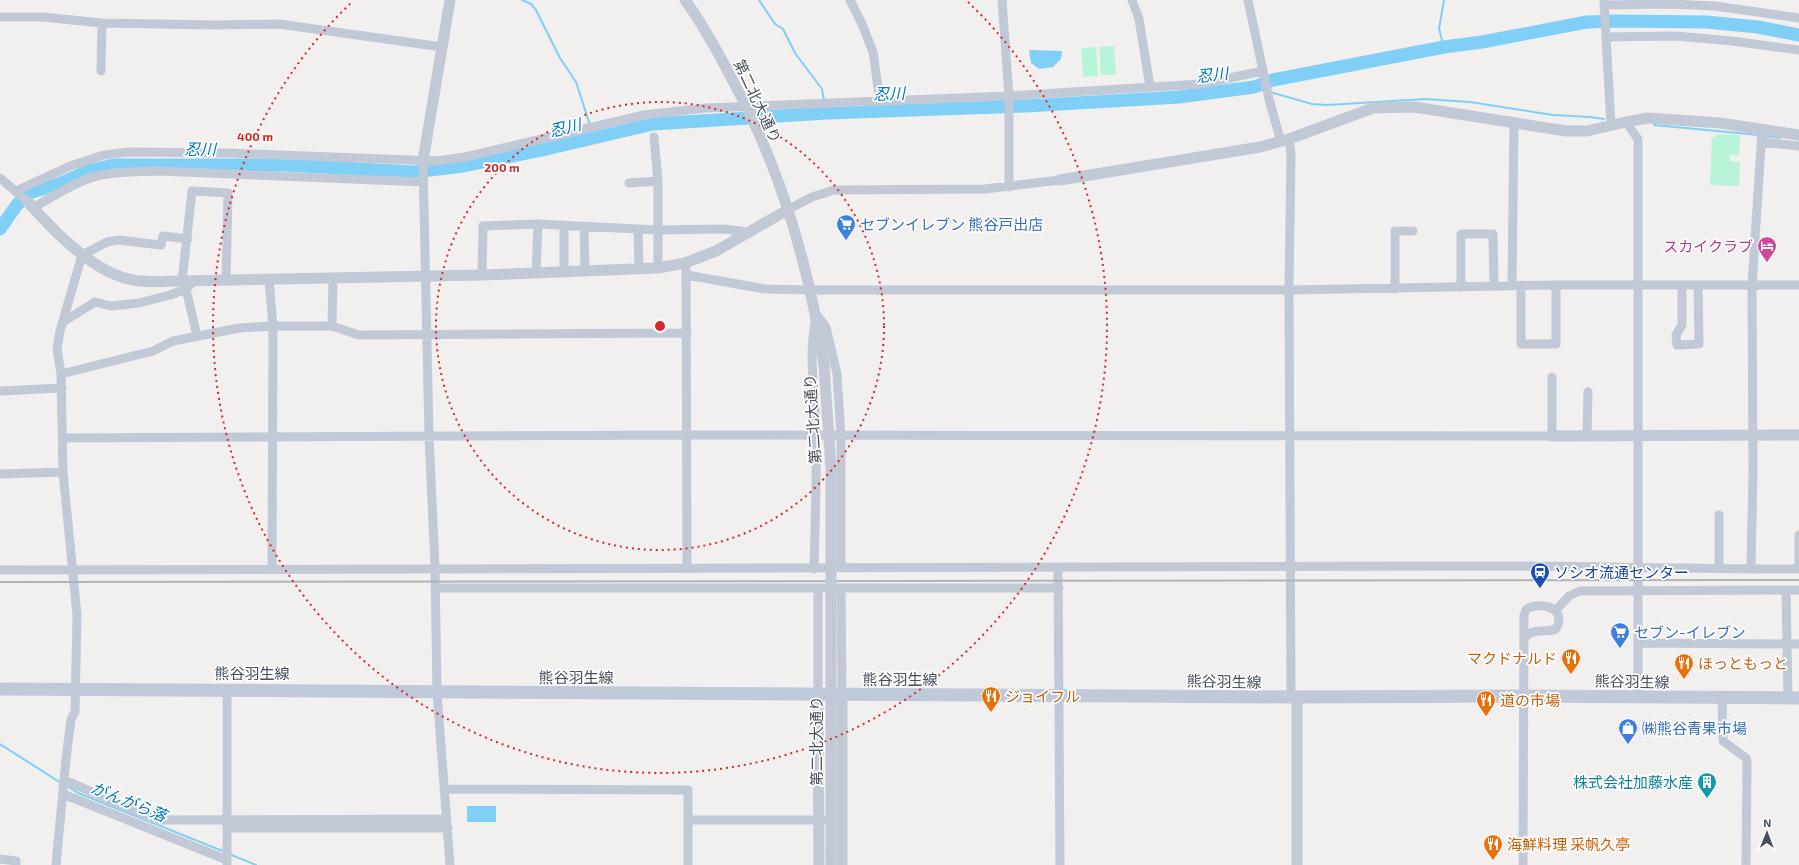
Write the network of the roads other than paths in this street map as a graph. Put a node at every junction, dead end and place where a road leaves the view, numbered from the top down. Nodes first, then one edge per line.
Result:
1 (450, 0) edge
2 (685, 0) edge
3 (850, 0) edge
4 (1002, 0) edge
5 (1132, 0) edge
6 (1248, 0) edge
7 (1604, 3) edge
8 (1715, 3) edge
9 (0, 17) edge
10 (1799, 18) edge
11 (102, 23) junction
12 (1606, 38) junction
13 (442, 47) junction
14 (1799, 50) edge
15 (101, 71) dead end
16 (1264, 73) junction
17 (1150, 87) junction
18 (1009, 99) junction
19 (880, 102) junction
20 (748, 106) junction
21 (1626, 122) junction
22 (1514, 123) junction
23 (1611, 125) junction
24 (1799, 135) edge
25 (1762, 136) junction
26 (654, 137) dead end
27 (1285, 140) junction
28 (1799, 146) edge
29 (423, 161) junction
30 (0, 178) edge
31 (1060, 180) joint
32 (658, 181) junction
33 (423, 182) junction
34 (629, 182) dead end
35 (1009, 187) junction
36 (24, 198) junction
37 (789, 209) junction
38 (538, 224) junction
39 (564, 226) junction
40 (584, 226) junction
41 (638, 229) junction
42 (658, 230) junction
43 (723, 230) junction
44 (1413, 231) dead end
45 (749, 232) junction
46 (188, 239) junction
47 (722, 247) junction
48 (82, 254) junction
49 (685, 263) junction
50 (658, 268) junction
51 (639, 269) junction
52 (585, 271) junction
53 (564, 272) junction
54 (536, 273) junction
55 (687, 274) junction
56 (482, 275) junction
57 (425, 276) junction
58 (333, 278) junction
59 (226, 280) junction
60 (269, 280) junction
61 (187, 283) junction
62 (1517, 285) junction
63 (1556, 285) junction
64 (1639, 285) junction
65 (1682, 285) junction
66 (1698, 285) junction
67 (1799, 285) edge
68 (1494, 286) junction
69 (1752, 286) junction
70 (1462, 287) junction
71 (1395, 289) junction
72 (812, 290) junction
73 (1289, 290) junction
74 (816, 314) junction
75 (63, 322) junction
76 (272, 326) junction
77 (332, 326) junction
78 (687, 333) junction
79 (427, 334) junction
80 (197, 336) junction
81 (61, 374) junction
82 (1552, 377) dead end
83 (62, 388) junction
84 (0, 391) edge
85 (1588, 392) dead end
86 (1753, 434) junction
87 (687, 435) junction
88 (1799, 435) edge
89 (429, 436) junction
90 (816, 436) junction
91 (841, 436) junction
92 (1290, 436) junction
93 (1552, 436) junction
94 (1587, 436) junction
95 (272, 437) junction
96 (1638, 437) junction
97 (63, 438) junction
98 (64, 472) junction
99 (0, 474) edge
100 (1719, 515) dead end
101 (1799, 535) edge
102 (272, 567) junction
103 (435, 567) junction
104 (1290, 567) junction
105 (687, 568) junction
106 (841, 568) junction
107 (1058, 568) junction
108 (1639, 568) junction
109 (1719, 568) junction
110 (71, 569) junction
111 (814, 569) junction
112 (1751, 569) junction
113 (1799, 569) edge
114 (0, 570) edge
115 (435, 588) junction
116 (818, 588) junction
117 (841, 588) junction
118 (1058, 588) junction
119 (1786, 590) junction
120 (1799, 590) edge
121 (1639, 591) junction
122 (1556, 610) junction
123 (1524, 639) junction
124 (1638, 643) junction
125 (1787, 644) junction
126 (1799, 644) edge
127 (0, 688) edge
128 (226, 689) junction
129 (75, 690) junction
130 (437, 692) junction
131 (818, 694) junction
132 (842, 695) junction
133 (1059, 695) junction
134 (1524, 696) junction
135 (1294, 697) junction
136 (1638, 697) junction
137 (1722, 698) junction
138 (1794, 698) edge
139 (64, 787) junction
140 (445, 789) junction
141 (688, 820) junction
142 (820, 820) junction
143 (843, 820) junction
144 (153, 824) junction
145 (227, 824) junction
146 (448, 824) junction
147 (0, 859) edge
148 (227, 861) edge
149 (16, 865) edge
150 (56, 865) edge
151 (450, 865) edge
152 (688, 865) edge
153 (819, 865) edge
154 (831, 865) edge
155 (842, 865) edge
156 (1060, 865) edge
157 (1297, 865) edge
158 (1523, 865) edge
159 (1746, 865) edge

1 - 13 street
2 - 20 street, 第二北大通り
3 - 19 street
4 - 18 street
5 - 17 street
6 - 16 street
7 - 8 street
7 - 12 street
8 - 10 street
9 - 11 street
11 - 13 street
11 - 15 street
12 - 14 street
12 - 23 street
13 - 29 street
16 - 17 street
16 - 27 street
17 - 18 street
18 - 19 street
18 - 35 street
19 - 20 street
20 - 29 street
20 - 37 street, 第二北大通り
21 - 23 street
21 - 25 street
21 - 64 street
22 - 23 street
22 - 27 street
22 - 62 street
24 - 25 street
25 - 28 street
25 - 69 street
26 - 32 street
27 - 31 street
27 - 73 street
29 - 33 street
29 - 36 street
30 - 36 street
31 - 35 street
32 - 34 street
32 - 42 street
33 - 36 street
33 - 57 street
35 - 37 street
36 - 48 street
37 - 45 street
37 - 72 street, 第二北大通り
38 - 39 street
38 - 54 street
38 - 56 street
39 - 40 street
39 - 53 street
40 - 41 street
40 - 52 street
41 - 42 street
41 - 51 street
42 - 43 street
42 - 50 street
43 - 45 street
43 - 47 street
44 - 71 street
45 - 47 street
46 - 48 street
46 - 59 street
46 - 61 street
47 - 49 street
48 - 61 street
48 - 75 street
49 - 50 street
49 - 55 street
50 - 51 street
51 - 52 street
52 - 53 street
53 - 54 street
54 - 56 street
55 - 72 street
55 - 78 street
56 - 57 street
57 - 58 street
57 - 79 street
58 - 60 street
58 - 77 street
59 - 60 street
59 - 61 street
60 - 76 street
61 - 75 street
61 - 80 street
62 - 63 street
62 - 63 street
62 - 68 street
63 - 64 street
64 - 65 street
64 - 96 street
65 - 66 street
65 - 66 street
66 - 69 street
67 - 69 street
68 - 70 street
68 - 70 street
69 - 86 street
70 - 71 street
71 - 73 street
72 - 73 street
72 - 74 street, 第二北大通り
73 - 92 street
74 - 90 street
74 - 91 street
74 - 154 street, 第二北大通り, bridge
75 - 81 street
76 - 77 street
76 - 80 street
76 - 95 street
77 - 79 street
78 - 79 street
78 - 87 street
79 - 89 street
80 - 81 street
81 - 83 street
82 - 93 street
83 - 84 street
83 - 97 street
85 - 94 street
86 - 88 street
86 - 96 street
86 - 112 street
87 - 89 street
87 - 90 street
87 - 105 street
89 - 95 street
89 - 103 street
90 - 91 street
90 - 111 street
91 - 92 street
91 - 106 street
92 - 93 street
92 - 104 street
93 - 94 street
94 - 96 street
95 - 97 street
95 - 102 street
96 - 108 street
97 - 98 street
98 - 99 street
98 - 110 street
100 - 109 street
101 - 113 street
102 - 103 street
102 - 110 street
103 - 105 street
103 - 115 street
104 - 107 street
104 - 108 street
104 - 135 street
105 - 111 street
106 - 107 street
106 - 111 street
107 - 118 street
108 - 109 street
108 - 121 street
109 - 112 street
110 - 114 street
110 - 129 street
112 - 113 street
115 - 116 street
115 - 130 street
116 - 117 street
116 - 131 street
117 - 118 street
117 - 132 street
118 - 133 street
119 - 120 street
119 - 121 street
119 - 125 street
121 - 122 street
121 - 124 street
122 - 123 street
122 - 123 street
123 - 134 street
124 - 125 street
124 - 136 street
125 - 126 street
125 - 138 street
127 - 129 main road, 熊谷羽生線
128 - 129 main road, 熊谷羽生線
128 - 130 main road, 熊谷羽生線
128 - 145 street
129 - 139 street
130 - 131 main road, 熊谷羽生線
130 - 140 street
131 - 132 main road, 熊谷羽生線
131 - 142 street
132 - 133 main road, 熊谷羽生線
132 - 143 street
133 - 135 main road, 熊谷羽生線
133 - 156 street
134 - 135 main road, 熊谷羽生線
134 - 136 main road, 熊谷羽生線
134 - 158 street
135 - 157 street
136 - 137 main road, 熊谷羽生線
137 - 138 main road, 熊谷羽生線
137 - 159 street
139 - 144 street
139 - 144 street
139 - 150 street
140 - 141 street
140 - 146 street
141 - 142 street
141 - 152 street
142 - 143 street
142 - 153 street
143 - 155 street
144 - 145 street
144 - 148 street
145 - 146 street
145 - 148 street
146 - 151 street
147 - 149 street

